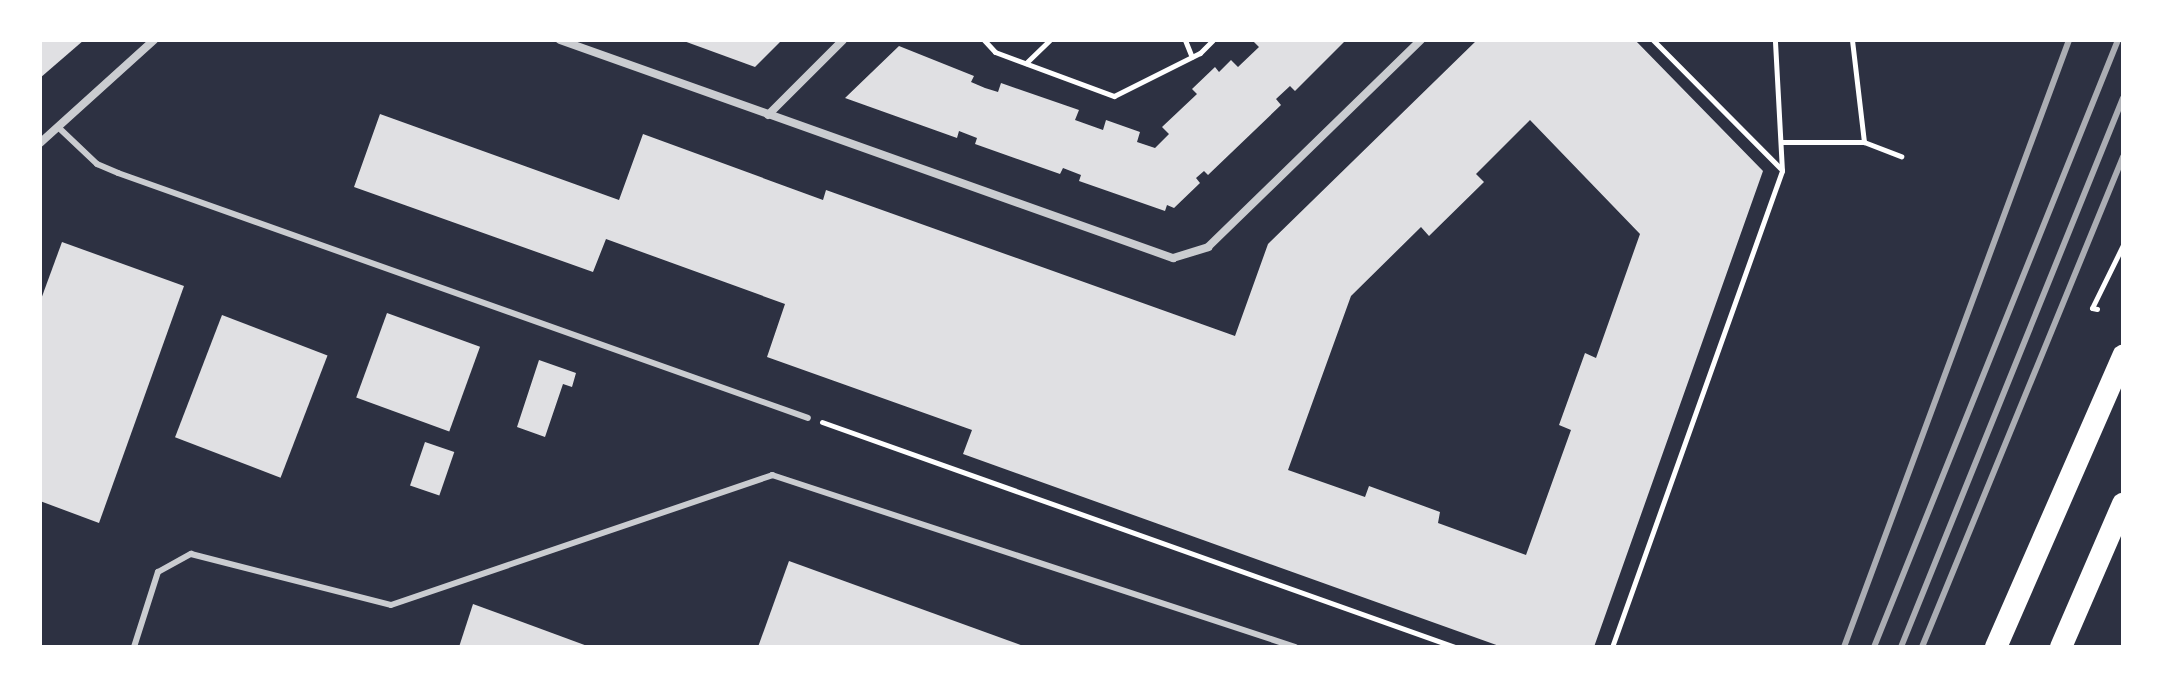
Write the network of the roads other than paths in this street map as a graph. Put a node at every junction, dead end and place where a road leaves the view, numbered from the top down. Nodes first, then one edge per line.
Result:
1 (154, 40) edge
2 (560, 40) edge
3 (843, 40) edge
4 (1421, 40) edge
5 (768, 115) junction
6 (58, 127) junction
7 (40, 143) edge
8 (2123, 356) edge
9 (808, 418) road end
10 (2123, 504) edge
11 (134, 647) edge
12 (1295, 647) edge
13 (1996, 647) edge
14 (2061, 647) edge

1 - 6 street
2 - 5 street
3 - 5 street
4 - 5 street
6 - 7 street
6 - 9 lane
8 - 13 highway
10 - 14 highway
11 - 12 lane

